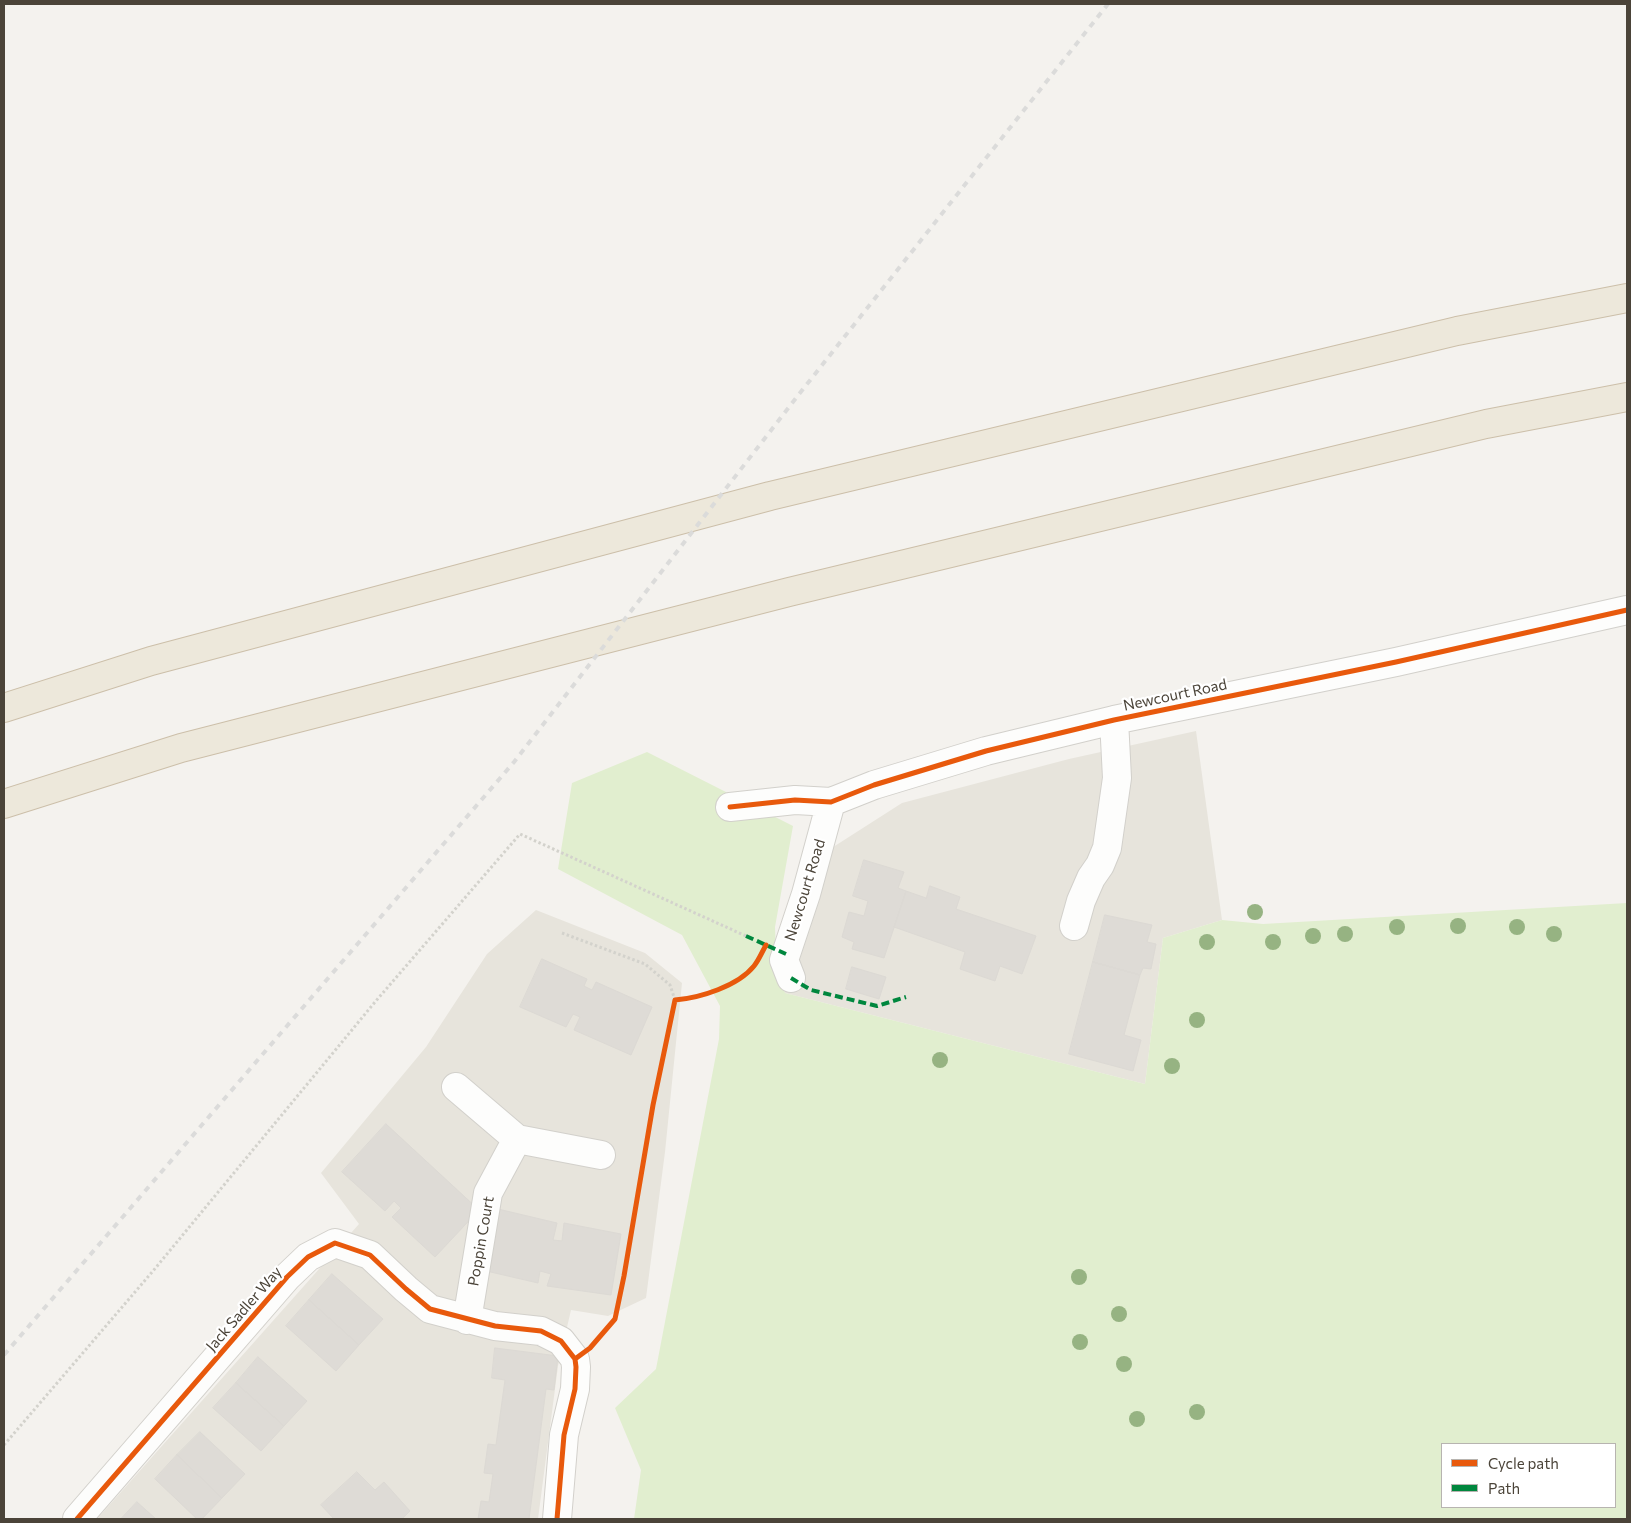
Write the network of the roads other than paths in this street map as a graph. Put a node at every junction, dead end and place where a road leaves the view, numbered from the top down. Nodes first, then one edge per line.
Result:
1 (1627, 298) edge
2 (1627, 398) edge
3 (1627, 610) edge
4 (4, 708) edge
5 (1114, 720) junction
6 (830, 802) junction
7 (4, 804) edge
8 (730, 807) dead end
9 (1074, 926) dead end
10 (790, 978) dead end
11 (456, 1087) dead end
12 (517, 1139) junction
13 (601, 1155) dead end
14 (467, 1320) junction
15 (77, 1519) edge
16 (557, 1519) edge

1 - 4 highway
2 - 7 highway
3 - 5 street, Newcourt Road
5 - 6 street, Newcourt Road
5 - 9 street
6 - 8 street, Newcourt Road
6 - 10 street, Newcourt Road
11 - 12 street
12 - 13 street
12 - 14 street, Poppin Court
14 - 15 street, Jack Sadler Way
14 - 16 street, Jack Sadler Way

